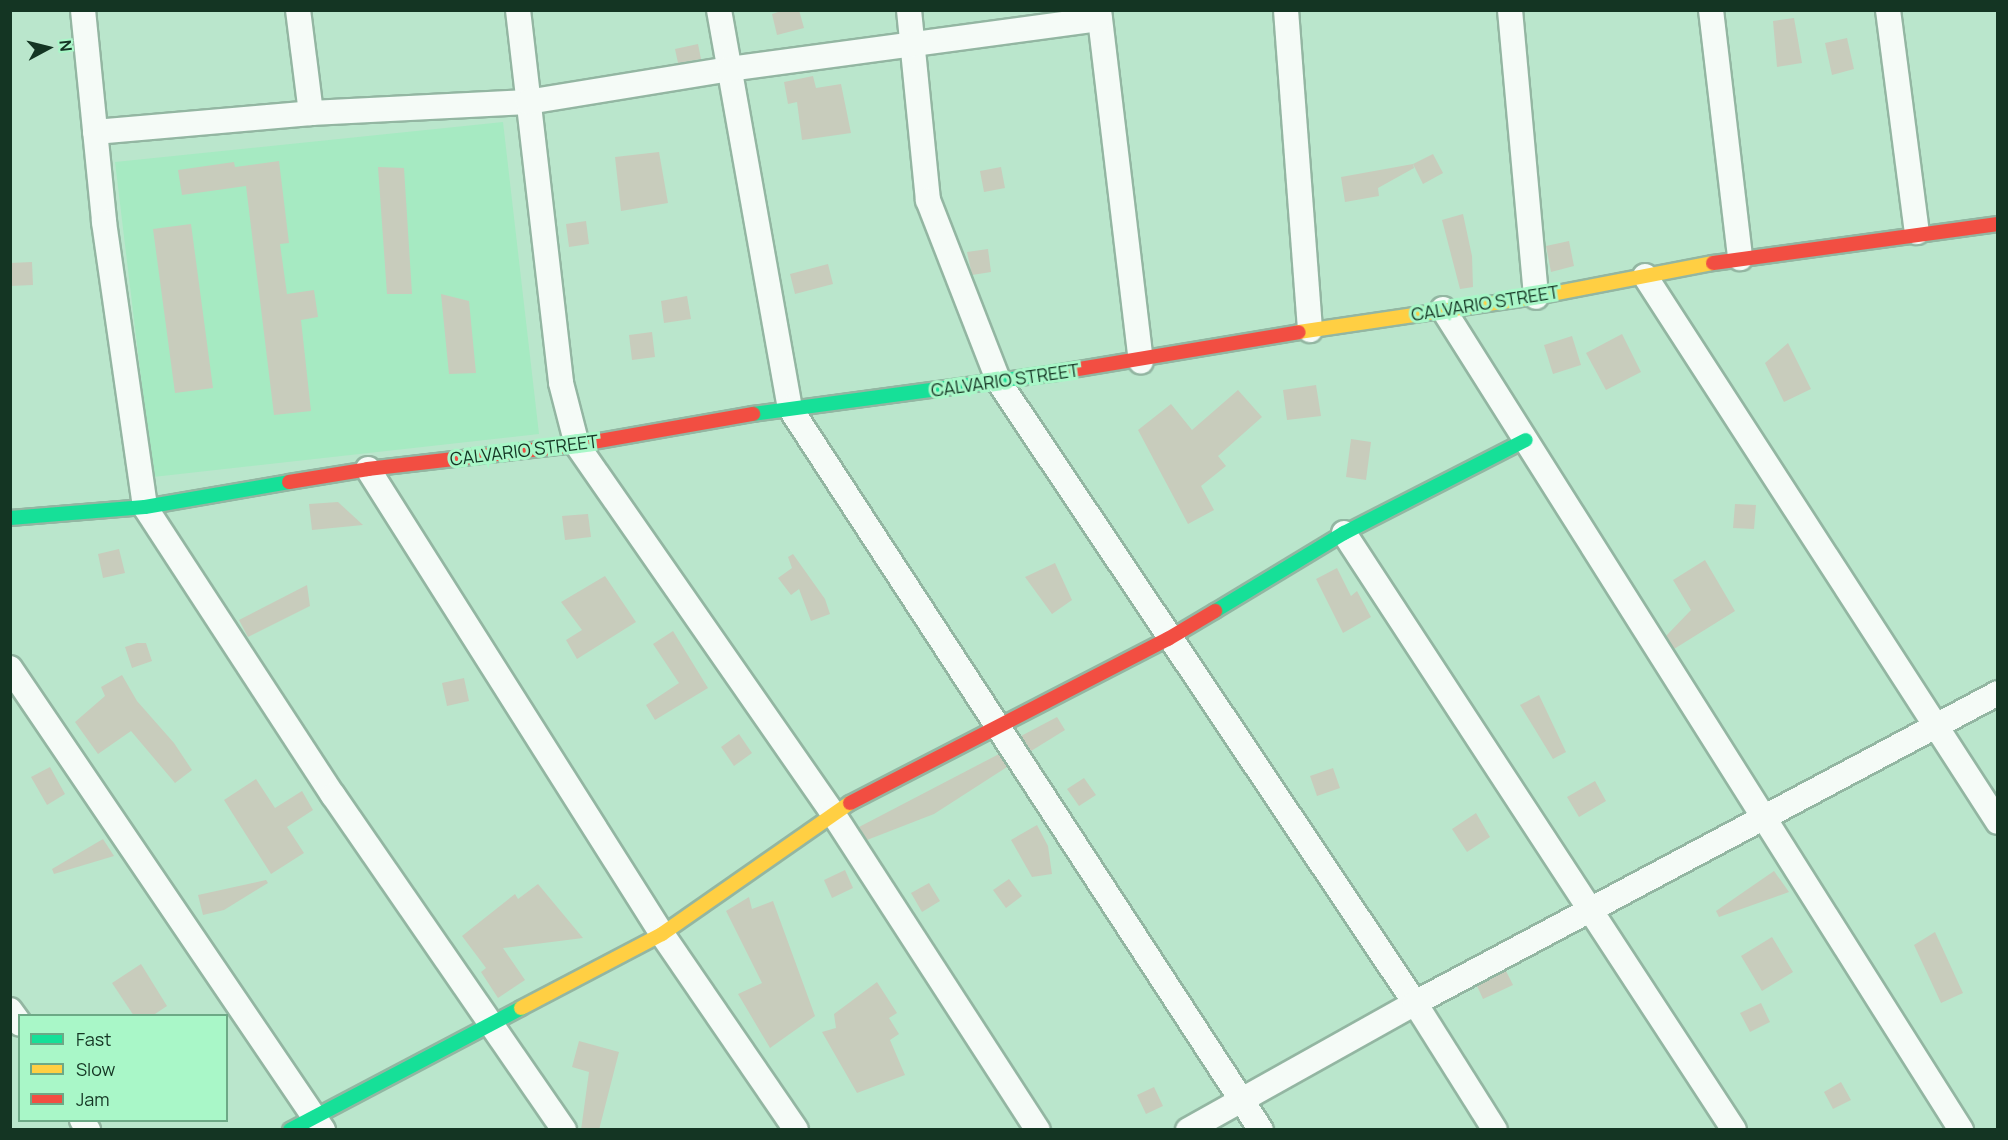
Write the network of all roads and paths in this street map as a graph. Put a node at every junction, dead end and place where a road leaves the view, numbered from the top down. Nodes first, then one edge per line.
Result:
1 (83, 10) edge
2 (298, 10) edge
3 (518, 10) edge
4 (719, 10) edge
5 (909, 10) edge
6 (1286, 10) edge
7 (1510, 10) edge
8 (1711, 10) edge
9 (1888, 10) edge
10 (1100, 15) edge
11 (914, 44) junction
12 (729, 69) junction
13 (528, 102) junction
14 (311, 113) junction
15 (95, 132) junction
16 (1998, 224) edge
17 (1917, 232) junction
18 (1740, 258) junction
19 (1645, 276) junction
20 (1536, 297) junction
21 (1443, 309) junction
22 (1310, 330) junction
23 (1141, 361) junction
24 (999, 382) junction
25 (790, 408) junction
26 (1526, 440) junction
27 (577, 445) junction
28 (368, 468) junction
29 (145, 507) junction
30 (10, 518) edge
31 (1344, 533) junction
32 (1168, 639) junction
33 (10, 668) edge
34 (1998, 693) edge
35 (996, 726) junction
36 (1935, 728) junction
37 (832, 812) junction
38 (1763, 817) junction
39 (1998, 822) edge
40 (1591, 909) junction
41 (662, 934) junction
42 (1415, 1003) junction
43 (493, 1022) junction
44 (1242, 1100) junction
45 (318, 1123) edge
46 (290, 1130) edge
47 (564, 1130) edge
48 (796, 1130) edge
49 (1038, 1130) edge
50 (1188, 1130) edge
51 (1261, 1130) edge
52 (1495, 1130) edge
53 (1734, 1130) edge
54 (1961, 1130) edge

1 - 15 street
2 - 14 street
3 - 13 street
4 - 12 street
5 - 11 street
6 - 22 street
7 - 20 street
8 - 18 street
9 - 17 street
10 - 11 street
10 - 23 street
11 - 12 street
11 - 24 street
12 - 13 street
12 - 25 street
13 - 14 street
13 - 27 street
14 - 15 street
15 - 29 street
16 - 17 street, CALVARIO STREET
17 - 18 street, CALVARIO STREET
18 - 19 street, CALVARIO STREET
19 - 20 street, CALVARIO STREET
19 - 36 street
20 - 21 street, CALVARIO STREET
21 - 22 street, CALVARIO STREET
21 - 26 street
22 - 23 street, CALVARIO STREET
23 - 24 street, CALVARIO STREET
24 - 25 street, CALVARIO STREET
24 - 32 street
25 - 27 street, CALVARIO STREET
25 - 35 street
26 - 31 street
26 - 38 street
27 - 28 street, CALVARIO STREET
27 - 37 street
28 - 29 street, CALVARIO STREET
28 - 41 street
29 - 30 street, CALVARIO STREET
29 - 43 street
31 - 32 street
31 - 40 street
32 - 35 street
32 - 42 street
33 - 45 street
34 - 36 street
35 - 37 street
35 - 44 street
36 - 38 street
36 - 39 street
37 - 41 street
37 - 49 street
38 - 40 street
38 - 54 street
40 - 42 street
40 - 53 street
41 - 43 street
41 - 48 street
42 - 44 street
42 - 52 street
43 - 45 street
43 - 47 street
44 - 50 street
44 - 51 street
45 - 46 street

